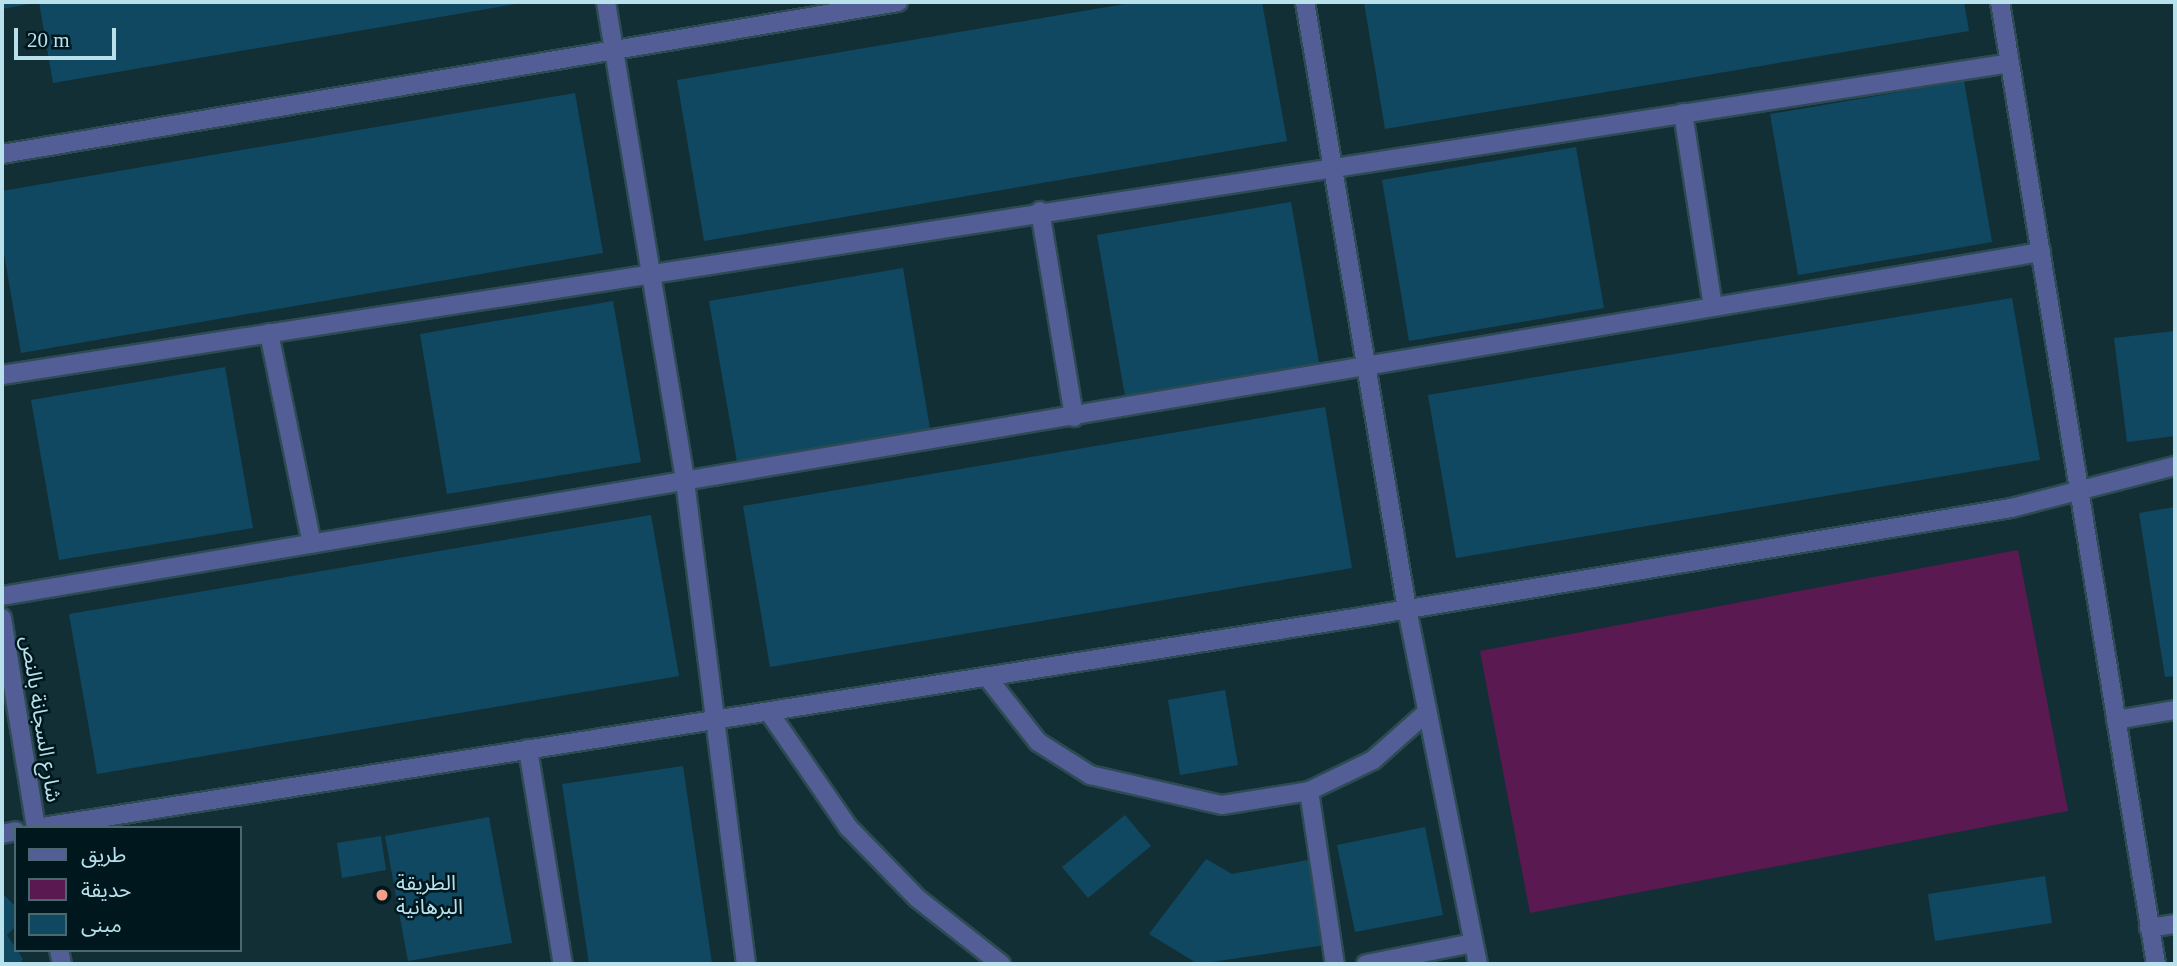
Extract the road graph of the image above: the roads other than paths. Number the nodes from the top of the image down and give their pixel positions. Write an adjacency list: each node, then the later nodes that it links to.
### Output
1 (606, 2): 5 (street)
2 (898, 2): 5 (street)
3 (1304, 2): 9 (street)
4 (2000, 2): 6 (street)
5 (614, 50): 8 (street); 12 (street)
6 (2010, 63): 7 (street); 11 (street)
7 (1684, 113): 9 (street); 13 (street)
8 (2, 154)
9 (1332, 167): 10 (street); 15 (street)
10 (1040, 211): 12 (street); 17 (street)
11 (2041, 252): 13 (street); 20 (street)
12 (649, 271): 14 (street); 19 (street)
13 (1713, 307): 15 (street)
14 (269, 333): 16 (street); 21 (street)
15 (1366, 368): 17 (street); 23 (street)
16 (2, 375)
17 (1074, 417): 19 (street)
18 (2175, 466): 20 (street)
19 (685, 481): 21 (street); 30 (street)
20 (2077, 494): 23 (street); 29 (street)
21 (312, 544): 22 (street)
22 (2, 596)
23 (1407, 609): 25 (street); 28 (street)
24 (2, 618): 33 (street, شارع السجانة بالنص)
25 (987, 677): 27 (street); 32 (street)
26 (2175, 709): 29 (street)
27 (769, 712): 30 (street); 40 (street)
28 (1427, 712): 32 (street); 37 (street)
29 (2116, 720): 36 (street)
30 (713, 722): 31 (street); 39 (street)
31 (528, 750): 34 (street); 38 (street)
32 (1308, 790): 41 (street)
33 (36, 826)
34 (49, 826)
35 (2175, 924): 36 (street)
36 (2150, 928): 44 (street)
37 (1473, 943): 42 (street); 43 (street)
38 (563, 964)
39 (746, 964)
40 (1001, 964)
41 (1335, 964)
42 (1366, 964)
43 (1478, 964)
44 (2156, 964)

